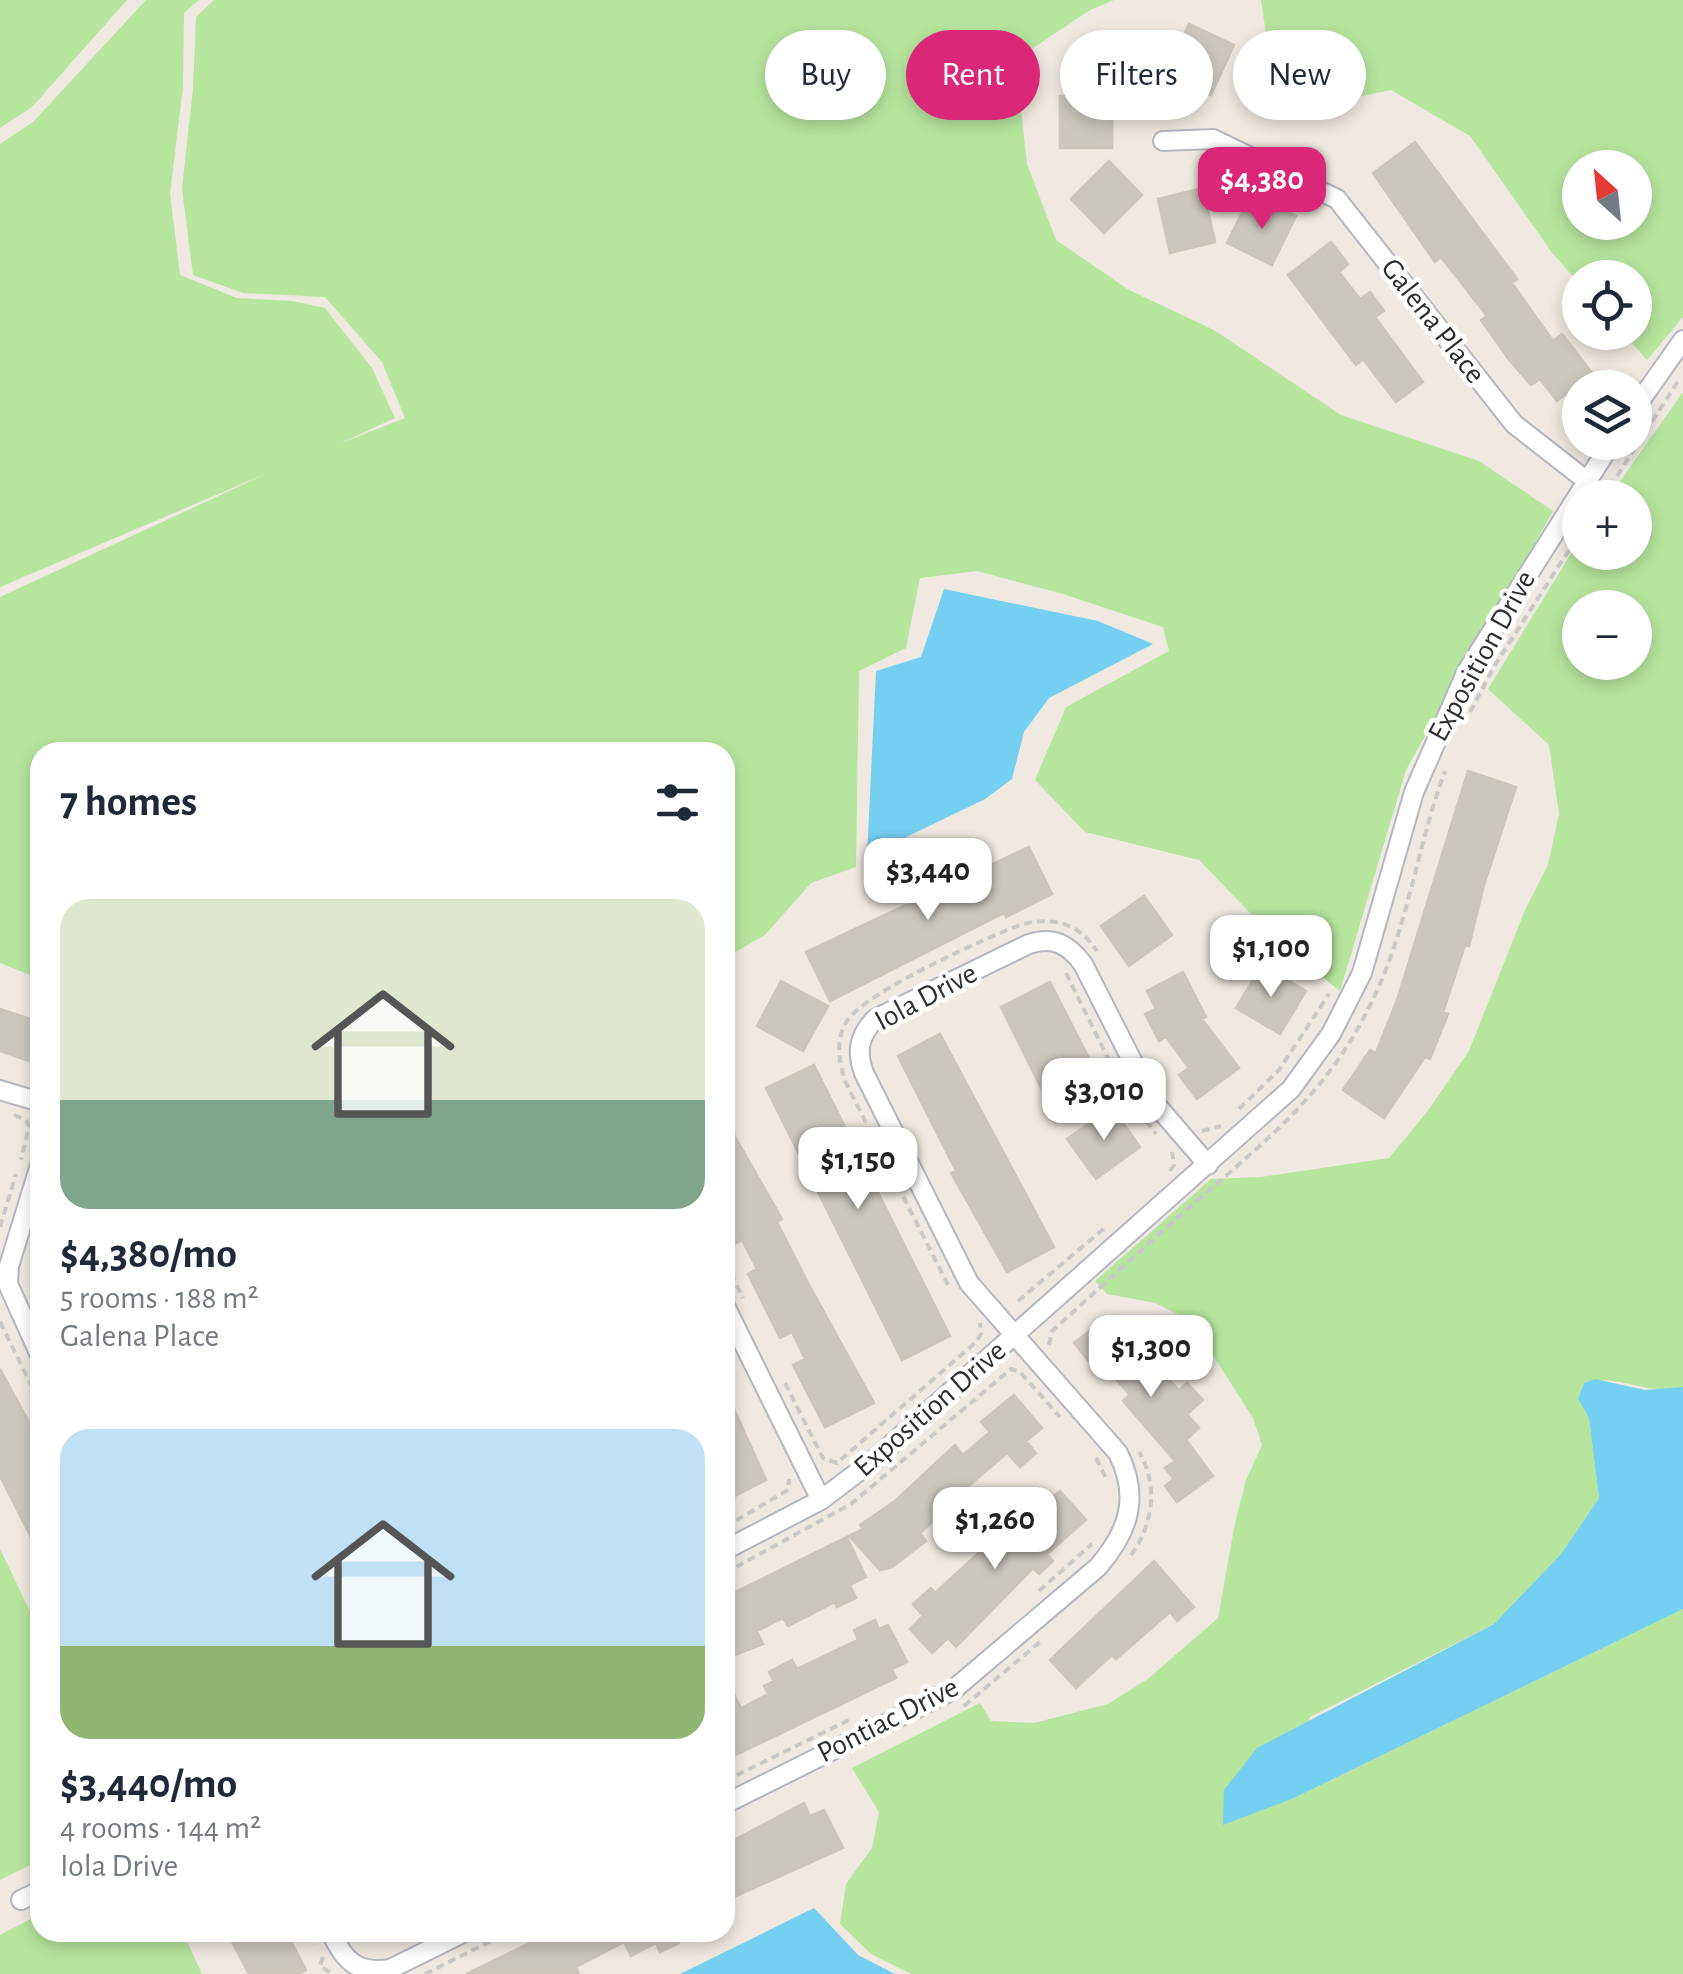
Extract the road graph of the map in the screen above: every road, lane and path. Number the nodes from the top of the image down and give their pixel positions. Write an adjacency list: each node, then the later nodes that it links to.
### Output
1 (1163, 141): 6 (street, Galena Place)
2 (1683, 340): 4 (street)
3 (1683, 374): 7 (path)
4 (1652, 384)
5 (1600, 460): 6 (street, Exposition Drive)
6 (1587, 480)
7 (1615, 480)
8 (1562, 519): 24 (street, Exposition Drive)
9 (1562, 561): 10 (path)
10 (1465, 723)
11 (1444, 772): 38 (path)
12 (1099, 953): 30 (path)
13 (1060, 964): 22 (path)
14 (1329, 994): 18 (path)
15 (0, 1090): 16 (street)
16 (30, 1099)
17 (12, 1114): 19 (path)
18 (1234, 1114)
19 (29, 1126): 28 (path)
20 (1221, 1126): 21 (path)
21 (1199, 1129)
22 (1163, 1141)
23 (1168, 1147): 25 (path)
24 (1208, 1165): 37 (street, Exposition Drive); 37 (street, Iola Drive)
25 (1164, 1176)
26 (30, 1198): 36 (street)
27 (1109, 1224): 31 (path)
28 (0, 1227)
29 (735, 1282): 32 (path)
30 (951, 1290)
31 (1010, 1301)
32 (747, 1307)
33 (974, 1314): 44 (path)
34 (0, 1322): 40 (path)
35 (735, 1326): 49 (street)
36 (30, 1333)
37 (1015, 1336): 49 (street, Exposition Drive); 59 (street, Pontiac Drive)
38 (1052, 1350)
39 (784, 1380): 44 (path)
40 (30, 1382)
41 (1067, 1424): 48 (path)
42 (1134, 1444): 53 (path)
43 (1088, 1449): 47 (path)
44 (833, 1464): 45 (path)
45 (822, 1470)
46 (789, 1478): 50 (path)
47 (1110, 1486)
48 (873, 1487)
49 (821, 1500): 52 (street, Exposition Drive)
50 (735, 1520)
51 (1093, 1543): 54 (path)
52 (735, 1545)
53 (1125, 1562)
54 (1037, 1593)
55 (1041, 1641): 56 (path)
56 (960, 1708)
57 (863, 1713): 58 (path)
58 (735, 1777)
59 (735, 1799)
60 (30, 1895): 61 (street)
61 (21, 1900)
62 (315, 1942): 66 (path)
63 (335, 1942): 64 (street)
64 (445, 1942)
65 (489, 1942): 67 (path)
66 (333, 1974)
67 (425, 1974)

